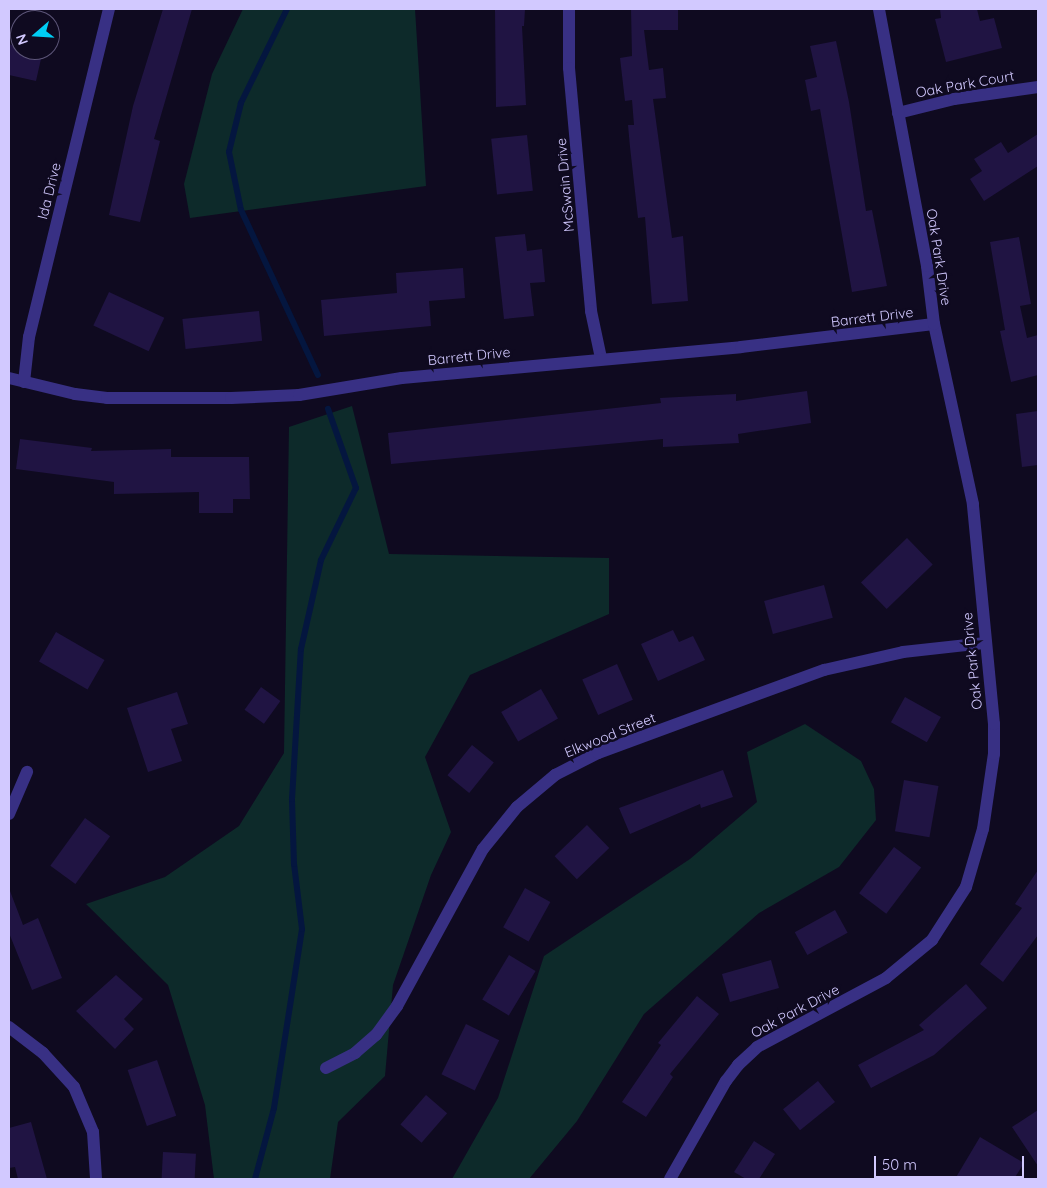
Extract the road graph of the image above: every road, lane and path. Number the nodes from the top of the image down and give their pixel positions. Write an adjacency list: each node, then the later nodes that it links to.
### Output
1 (109, 9): 9 (street, Ida Drive)
2 (569, 9): 7 (street, McSwain Drive)
3 (879, 9): 5 (street, Oak Park Drive)
4 (1038, 87): 5 (street, Oak Park Court)
5 (898, 112): 6 (street, Oak Park Drive)
6 (934, 324): 7 (street, Barrett Drive); 10 (street, Oak Park Drive)
7 (602, 358): 9 (street, Barrett Drive)
8 (9, 378): 9 (street, Barrett Drive)
9 (24, 382)
10 (984, 643): 14 (street, Elkwood Street); 16 (street, Oak Park Drive)
11 (27, 772): 12 (street)
12 (9, 814)
13 (9, 1027): 15 (street)
14 (326, 1068)
15 (96, 1179)
16 (670, 1179)

